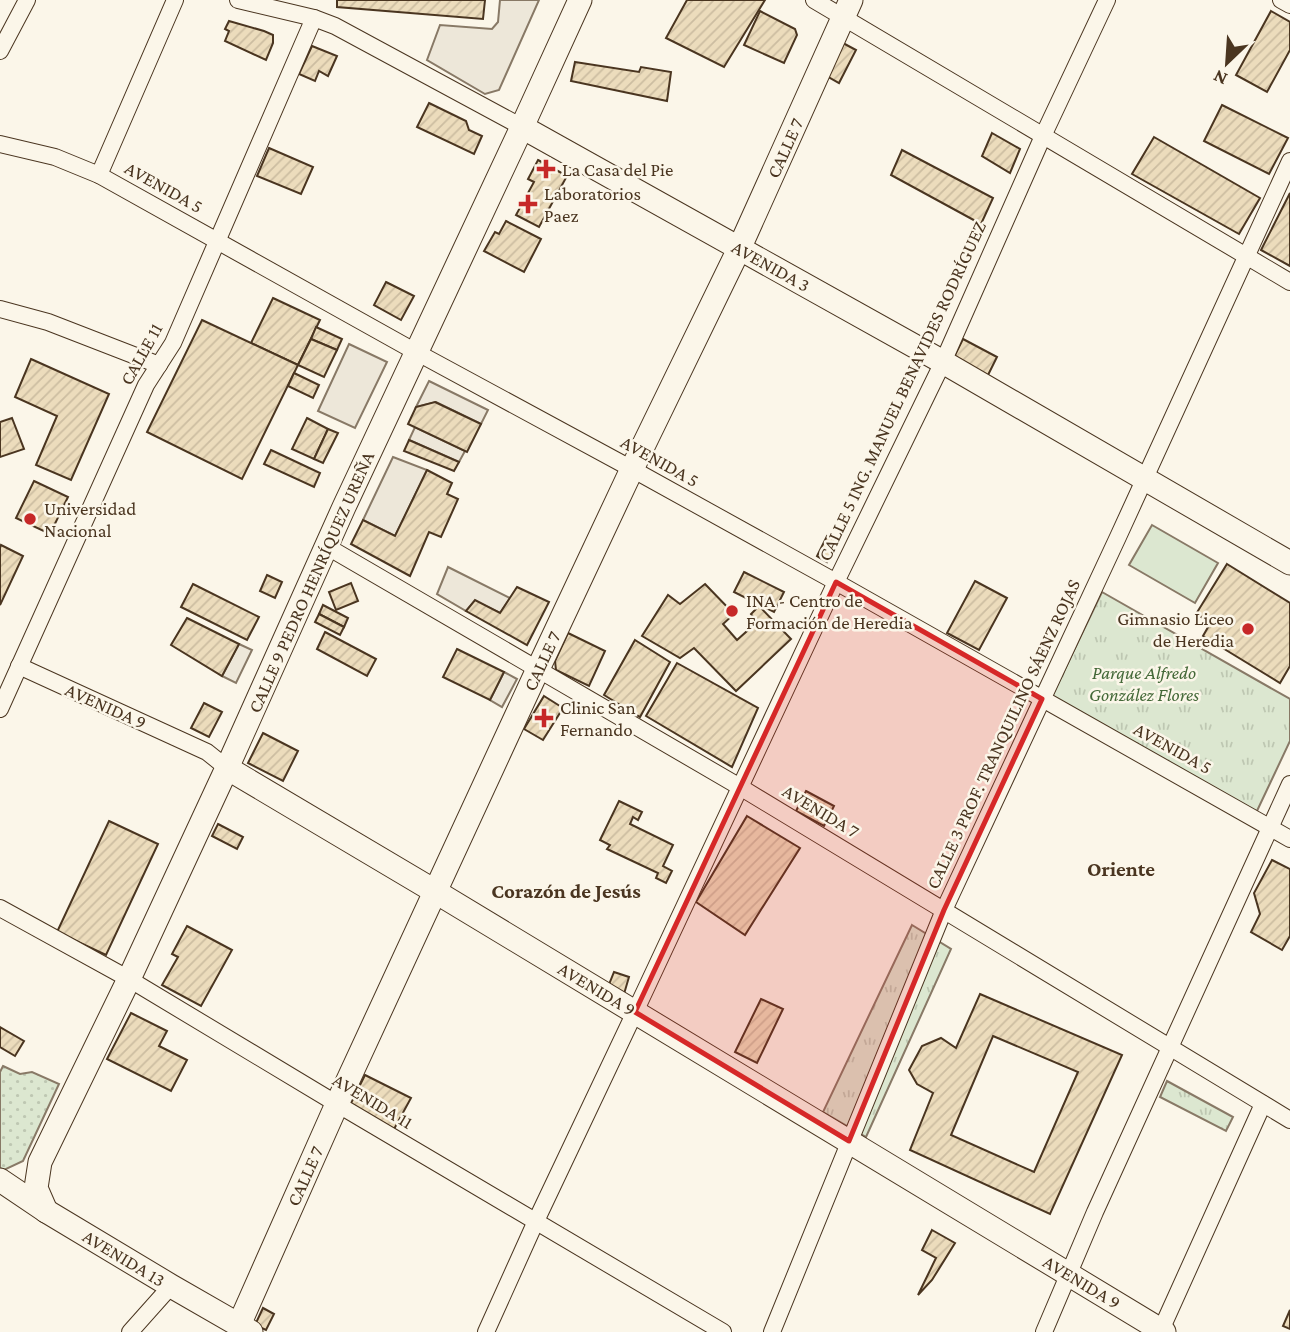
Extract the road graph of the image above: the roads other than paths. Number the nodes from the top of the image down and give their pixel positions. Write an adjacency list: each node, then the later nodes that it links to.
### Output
1 (27, 0): 11 (street)
2 (175, 0): 16 (street)
3 (238, 0): 10 (street, AVENIDA 3)
4 (580, 0): 12 (main road, CALLE 9 PEDRO HENRÍQUEZ UREÑA)
5 (814, 0): 9 (street)
6 (1107, 0): 13 (street, CALLE 5 ING. MANUEL BENAVIDES RODRÍGUEZ)
7 (1281, 0): 8 (street)
8 (1290, 5)
9 (847, 9): 13 (street); 18 (main road, CALLE 7)
10 (314, 18): 12 (street, AVENIDA 3); 17 (street, CALLE 11)
11 (0, 51)
12 (522, 127): 18 (main road, AVENIDA 3); 22 (main road, CALLE 9 PEDRO HENRÍQUEZ UREÑA)
13 (1043, 136): 19 (street); 23 (street, CALLE 5 ING. MANUEL BENAVIDES RODRÍGUEZ)
14 (0, 144): 16 (street, AVENIDA 5)
15 (1290, 161): 19 (street, CALLE 3 PROF. TRANQUILINO SÁENZ ROJAS)
16 (99, 175): 17 (street, AVENIDA 5)
17 (217, 241): 22 (street, AVENIDA 5); 24 (street, CALLE 11)
18 (739, 249): 23 (main road, AVENIDA 3); 25 (main road, CALLE 7)
19 (1245, 256): 20 (street); 26 (street, CALLE 3 PROF. TRANQUILINO SÁENZ ROJAS)
20 (1290, 282)
21 (0, 309): 24 (street)
22 (416, 352): 25 (street, AVENIDA 5); 27 (main road, CALLE 9 PEDRO HENRÍQUEZ UREÑA)
23 (943, 362): 26 (main road, AVENIDA 3); 29 (street, CALLE 5 ING. MANUEL BENAVIDES RODRÍGUEZ)
24 (159, 365): 30 (street, CALLE 11)
25 (632, 469): 29 (street, AVENIDA 5); 31 (main road, CALLE 7)
26 (1145, 480): 28 (main road, AVENIDA 3); 32 (street, CALLE 3 PROF. TRANQUILINO SÁENZ ROJAS)
27 (326, 546): 31 (street, AVENIDA 7); 34 (main road, CALLE 9 PEDRO HENRÍQUEZ UREÑA)
28 (1290, 563)
29 (836, 582): 32 (street, AVENIDA 5); 36 (street, CALLE 5 ING. MANUEL BENAVIDES RODRÍGUEZ)
30 (19, 666): 33 (street, CALLE 11); 34 (street, AVENIDA 9)
31 (538, 669): 36 (street, AVENIDA 7); 39 (main road, CALLE 7)
32 (1042, 699): 37 (street, AVENIDA 5); 41 (street, CALLE 3 PROF. TRANQUILINO SÁENZ ROJAS)
33 (0, 709)
34 (227, 768): 39 (main road, AVENIDA 9); 42 (main road, CALLE 9 PEDRO HENRÍQUEZ UREÑA)
35 (1290, 784): 37 (street)
36 (740, 787): 41 (street, AVENIDA 7); 43 (street, CALLE 5 ING. MANUEL BENAVIDES RODRÍGUEZ)
37 (1270, 827): 38 (street, AVENIDA 5); 44 (street)
38 (1290, 839)
39 (436, 892): 43 (main road, AVENIDA 9); 45 (main road, CALLE 7)
40 (0, 908): 42 (street, AVENIDA 11)
41 (944, 910): 44 (street, AVENIDA 7); 48 (street, CALLE 3 PROF. TRANQUILINO SÁENZ ROJAS)
42 (129, 979): 45 (street, AVENIDA 11); 49 (main road, CALLE 9 PEDRO HENRÍQUEZ UREÑA)
43 (635, 1012): 48 (main road, AVENIDA 9); 52 (street, CALLE 5 ING. MANUEL BENAVIDES RODRÍGUEZ)
44 (1170, 1047): 46 (street, AVENIDA 7); 53 (street)
45 (337, 1104): 52 (street, AVENIDA 11); 55 (main road, CALLE 7)
46 (1264, 1104): 47 (street, AVENIDA 7); 56 (street)
47 (1290, 1120)
48 (849, 1141): 53 (main road, AVENIDA 9); 60 (street, CALLE 3 PROF. TRANQUILINO SÁENZ ROJAS)
49 (40, 1162): 50 (main road); 51 (main road, CALLE 9 PEDRO HENRÍQUEZ UREÑA)
50 (0, 1178): 51 (main road, AVENIDA 13)
51 (46, 1211): 54 (main road, AVENIDA 13)
52 (536, 1221): 58 (street, CALLE 5 ING. MANUEL BENAVIDES RODRÍGUEZ); 59 (street, AVENIDA 11)
53 (1069, 1275): 56 (main road, AVENIDA 9); 61 (street)
54 (171, 1286): 55 (main road, AVENIDA 13); 57 (street)
55 (245, 1328)
56 (1163, 1331)
57 (130, 1332)
58 (486, 1332)
59 (723, 1332)
60 (772, 1332)
61 (1044, 1332)

